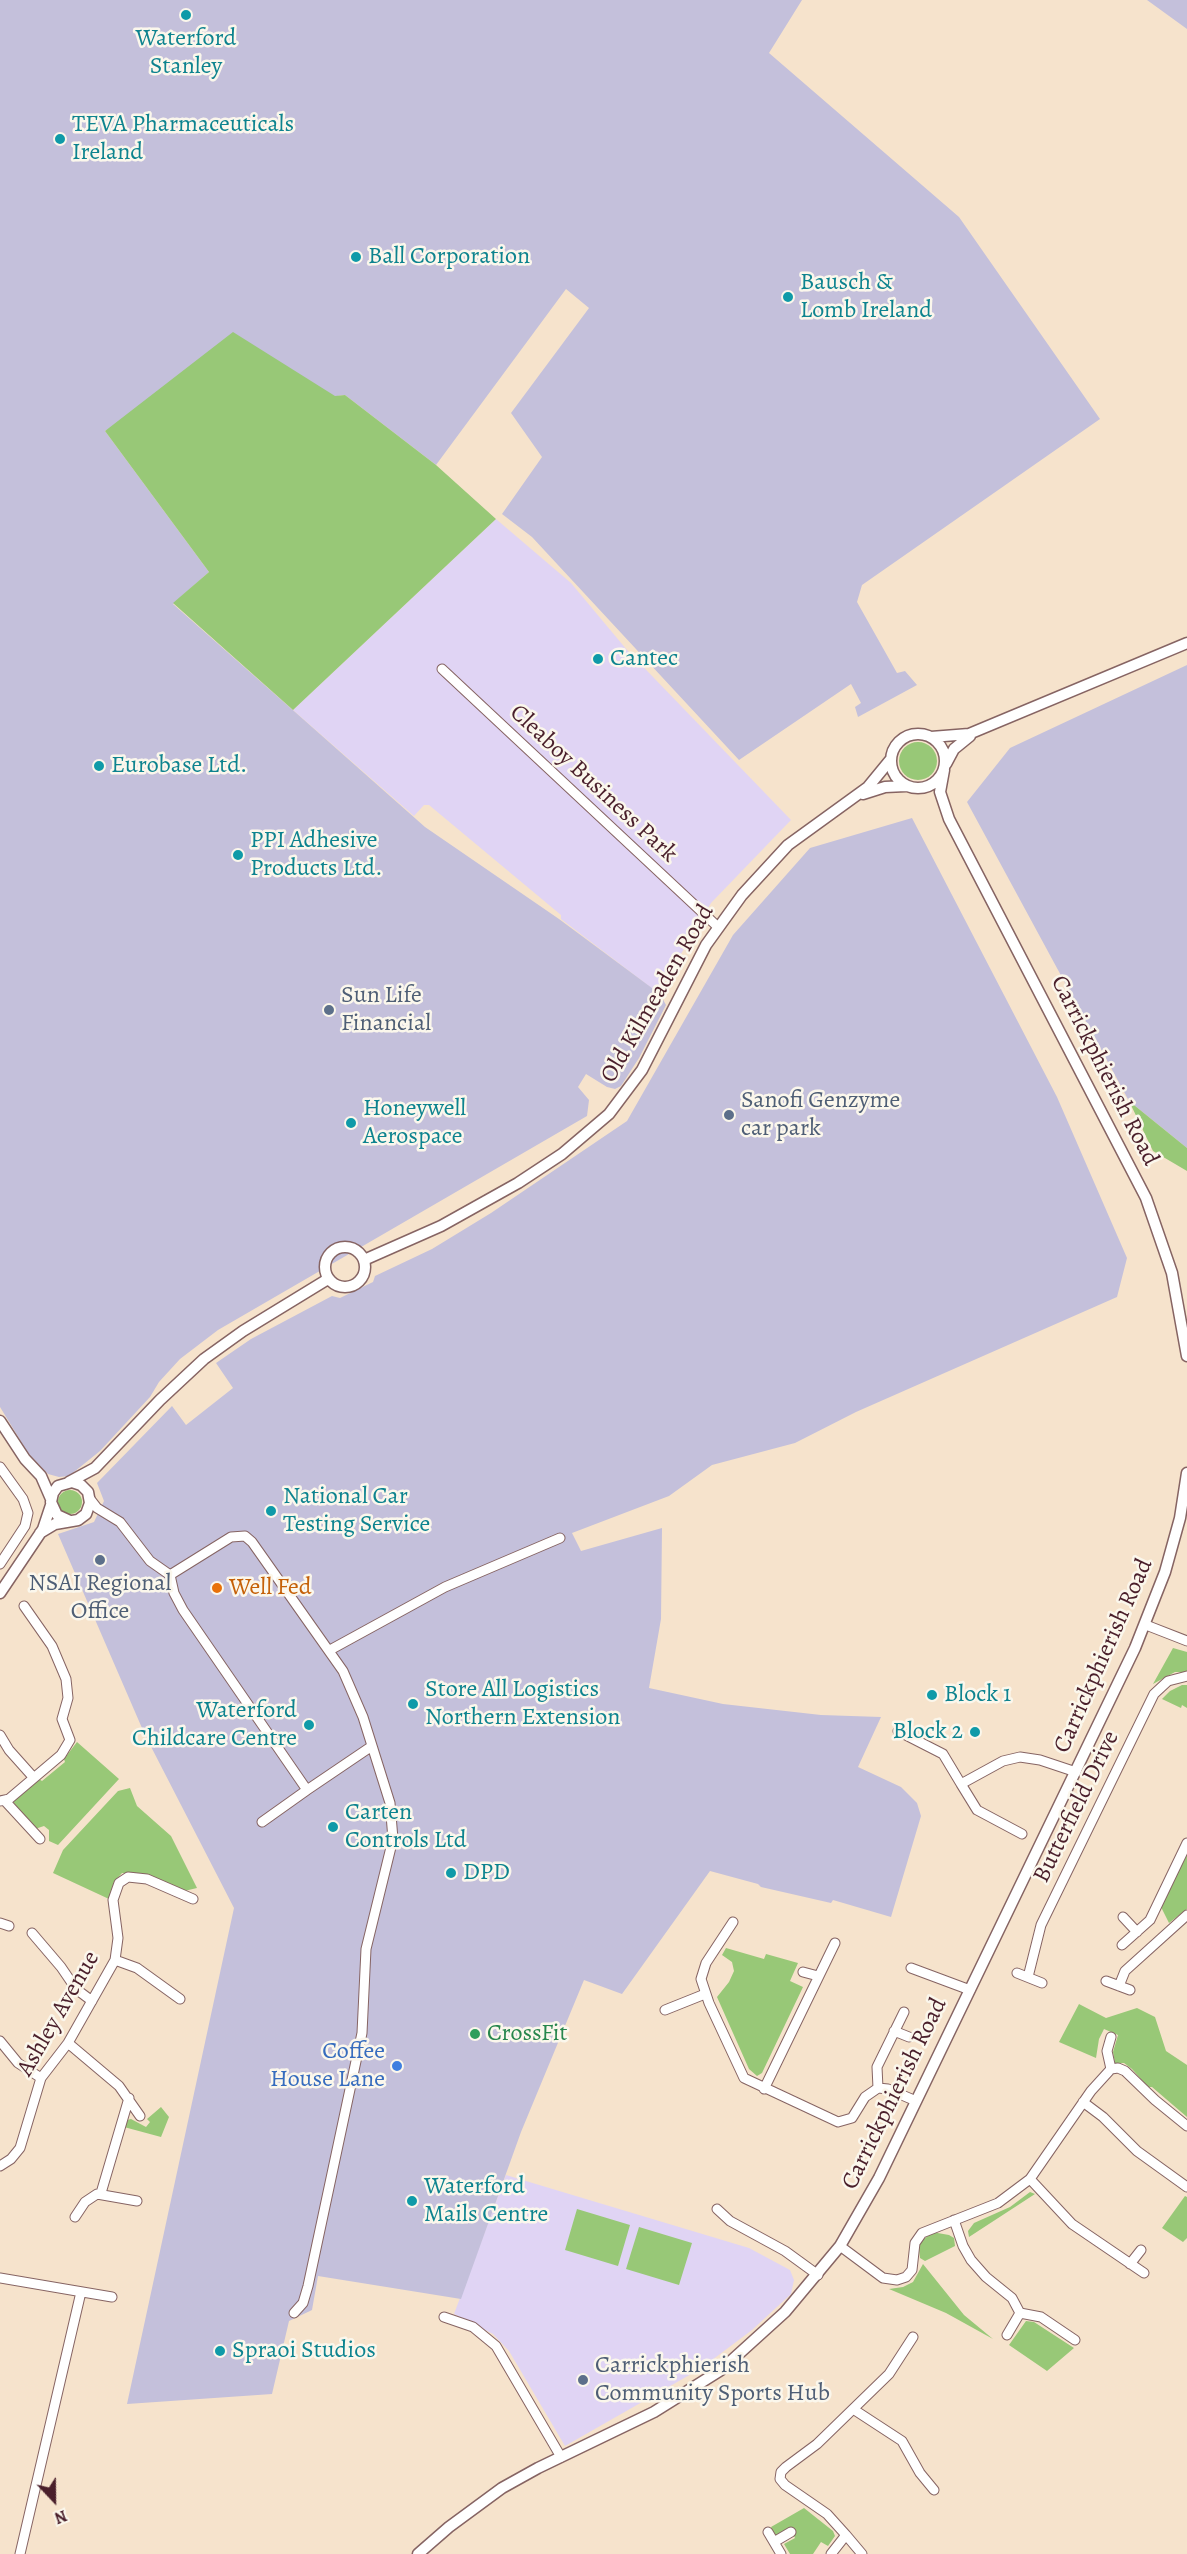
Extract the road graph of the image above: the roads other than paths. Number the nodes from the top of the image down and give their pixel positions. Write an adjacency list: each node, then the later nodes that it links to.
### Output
1 (1187, 643): 3 (street)
2 (442, 669): 10 (street, Cleaboy Business Park)
3 (980, 730): 4 (street); 6 (street)
4 (931, 737): 5 (street); 6 (street)
5 (891, 759): 7 (street); 8 (street, Old Kilmeaden Road)
6 (945, 768): 7 (street); 9 (street, Carrickphierish Road)
7 (911, 787): 8 (street, Old Kilmeaden Road); 9 (street, Carrickphierish Road)
8 (850, 801): 10 (street, Old Kilmeaden Road)
9 (949, 819): 13 (street, Carrickphierish Road)
10 (718, 927): 11 (street, Old Kilmeaden Road)
11 (364, 1260): 12 (street); 12 (street)
12 (328, 1279): 16 (street)
13 (1187, 1356)
14 (0, 1421): 18 (street)
15 (0, 1467): 26 (street)
16 (95, 1468): 19 (street); 20 (street)
17 (1187, 1473): 30 (street, Carrickphierish Road)
18 (41, 1476): 19 (street); 21 (street)
19 (67, 1482): 20 (street); 21 (street)
20 (89, 1496): 22 (street); 23 (street)
21 (51, 1502): 23 (street); 24 (street)
22 (111, 1516): 23 (street); 27 (street)
23 (76, 1519): 24 (street)
24 (40, 1533): 28 (street)
25 (560, 1538): 32 (street)
26 (0, 1564)
27 (170, 1575): 32 (street); 40 (street)
28 (0, 1593)
29 (24, 1606): 38 (street)
30 (1146, 1625): 31 (street); 37 (street, Carrickphierish Road)
31 (1187, 1641)
32 (330, 1650): 36 (street)
33 (1187, 1676): 59 (street, Butterfield Drive)
34 (898, 1731): 39 (street)
35 (0, 1735): 38 (street)
36 (372, 1746): 40 (street); 100 (street)
37 (1076, 1772): 39 (street); 63 (street, Carrickphierish Road)
38 (34, 1778): 41 (street)
39 (961, 1784): 43 (street)
40 (307, 1790): 42 (street)
41 (3, 1801): 44 (street)
42 (262, 1822)
43 (1022, 1834)
44 (40, 1839)
45 (1187, 1843): 50 (street)
46 (193, 1899): 54 (street, Ashley Avenue)
47 (1187, 1915): 62 (street)
48 (1123, 1917): 50 (street)
49 (733, 1922): 65 (street)
50 (1137, 1932): 53 (street)
51 (32, 1933): 67 (street)
52 (835, 1943): 58 (street)
53 (1122, 1945)
54 (115, 1960): 66 (street); 67 (street, Ashley Avenue)
55 (911, 1968): 63 (street)
56 (803, 1972): 58 (street)
57 (1017, 1973): 59 (street)
58 (818, 1977): 78 (street)
59 (1028, 1977): 61 (street)
60 (1106, 1981): 62 (street)
61 (1042, 1983)
62 (1119, 1986): 64 (street)
63 (970, 1990): 80 (street, Carrickphierish Road)
64 (1130, 1990)
65 (705, 1994): 68 (street); 78 (street)
66 (180, 1999)
67 (92, 2001): 74 (street, Ashley Avenue)
68 (664, 2012)
69 (904, 2012): 70 (street)
70 (894, 2031): 71 (street); 77 (street)
71 (909, 2037)
72 (1111, 2037): 75 (street)
73 (0, 2041): 76 (street)
74 (68, 2043): 76 (street, Ashley Avenue); 79 (street)
75 (1111, 2069): 81 (street); 83 (street)
76 (41, 2078): 84 (street, Ashley Avenue)
77 (878, 2088): 78 (street); 80 (street)
78 (764, 2089)
79 (129, 2098): 82 (street); 87 (street)
80 (916, 2101): 92 (street, Carrickphierish Road)
81 (1083, 2102): 85 (street); 86 (street)
82 (140, 2116)
83 (1187, 2126)
84 (0, 2166)
85 (1030, 2179): 91 (street); 94 (street)
86 (1187, 2187)
87 (101, 2193): 88 (street); 90 (street)
88 (137, 2201)
89 (717, 2209): 96 (street)
90 (75, 2217)
91 (954, 2220): 92 (street); 101 (street)
92 (840, 2246): 96 (street, Carrickphierish Road)
93 (1141, 2250): 94 (street)
94 (1130, 2264): 95 (street)
95 (1144, 2273)
96 (818, 2276): 107 (street, Carrickphierish Road)
97 (0, 2278): 98 (street)
98 (81, 2292): 99 (street); 113 (street)
99 (112, 2297)
100 (294, 2313)
101 (1020, 2313): 103 (street); 105 (street)
102 (444, 2317): 107 (street)
103 (1007, 2335)
104 (913, 2337): 106 (street)
105 (1075, 2340)
106 (853, 2409): 108 (street); 111 (street)
107 (561, 2457): 114 (street, Carrickphierish Road)
108 (934, 2490)
109 (768, 2532): 112 (street)
110 (791, 2532): 112 (street)
111 (846, 2535): 116 (street); 117 (street)
112 (774, 2542): 115 (street)
113 (20, 2554)
114 (418, 2554)
115 (781, 2554)
116 (831, 2554)
117 (861, 2554)

